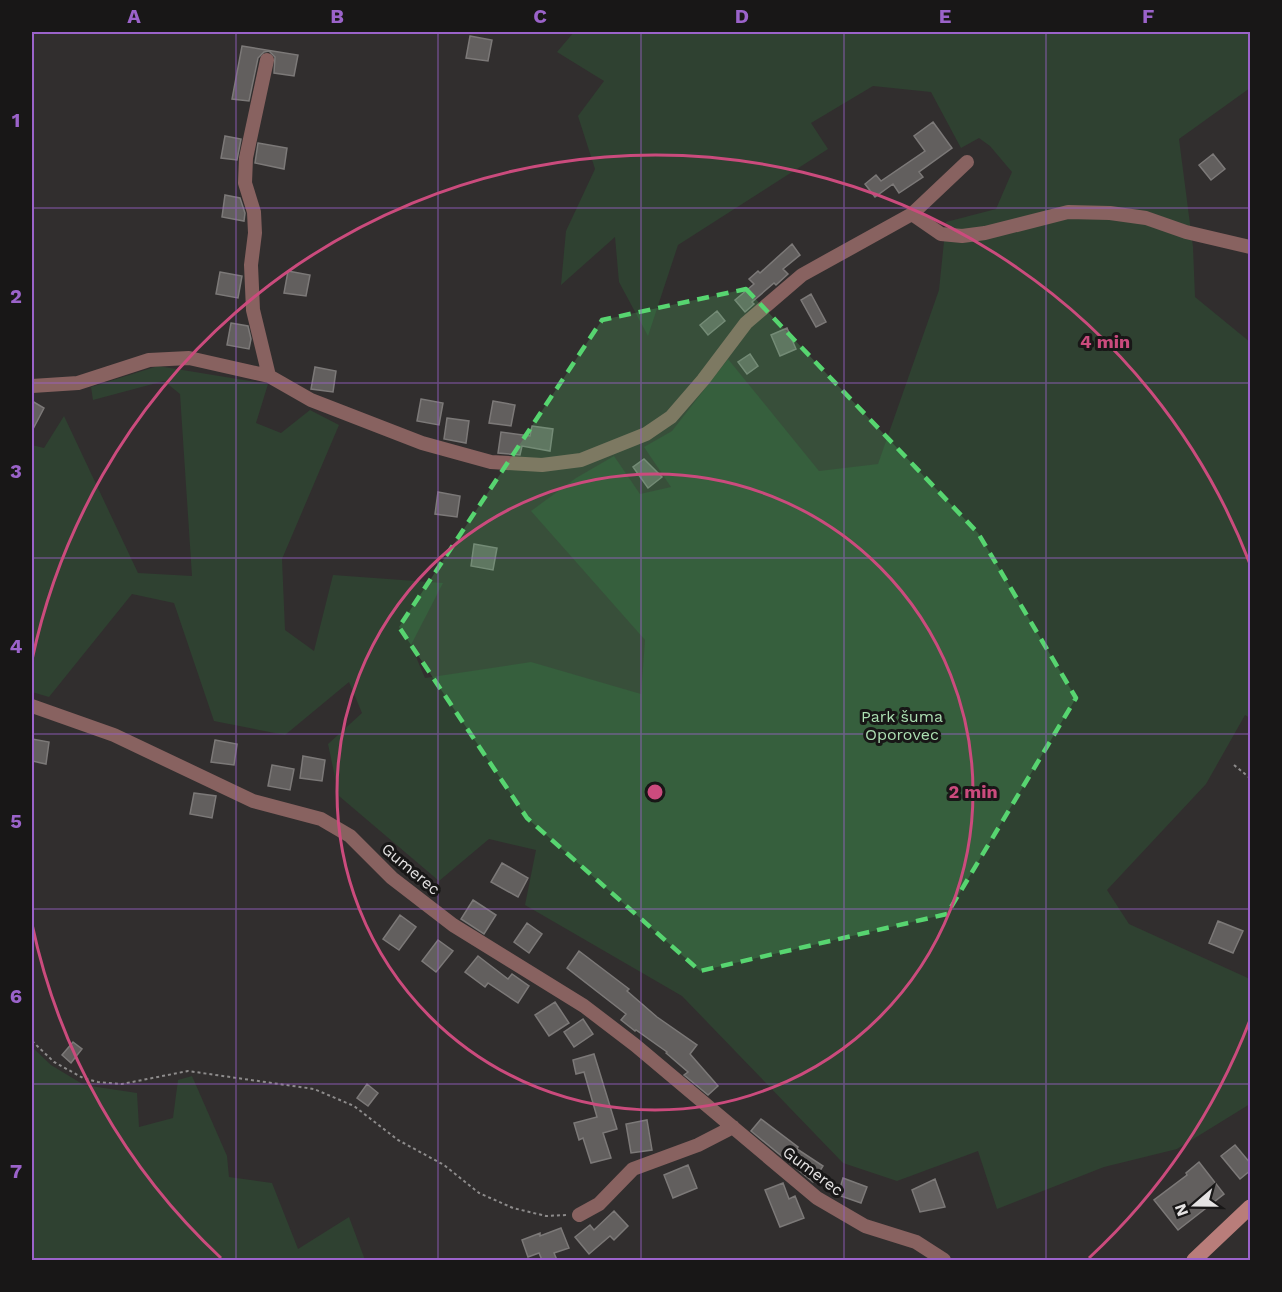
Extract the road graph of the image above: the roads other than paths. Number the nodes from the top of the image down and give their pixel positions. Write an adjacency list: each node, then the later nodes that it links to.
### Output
1 (267, 60): 5 (street)
2 (967, 162): 3 (street)
3 (912, 214): 4 (street); 5 (street)
4 (1251, 247)
5 (269, 376): 6 (street)
6 (32, 386)
7 (32, 706): 8 (street, Gumerec)
8 (733, 1127): 10 (street); 11 (street, Gumerec)
9 (1251, 1207): 12 (street)
10 (579, 1215)
11 (944, 1260)
12 (1194, 1260)

